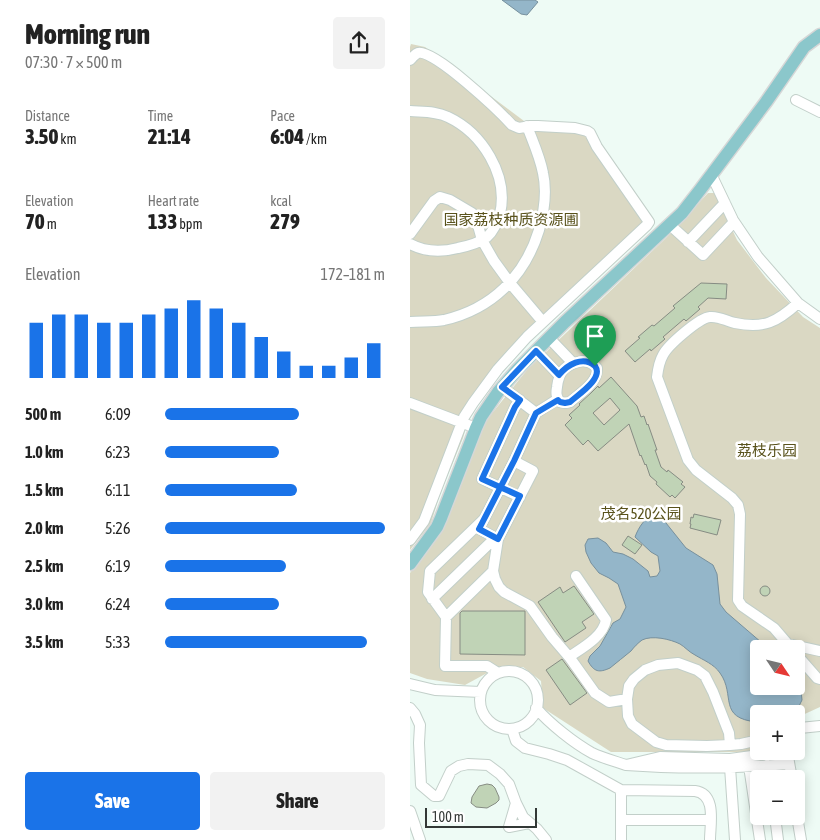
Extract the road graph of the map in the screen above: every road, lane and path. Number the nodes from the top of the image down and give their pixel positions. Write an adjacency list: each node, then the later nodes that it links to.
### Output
1 (820, 35): 7 (main road)
2 (410, 60): 6 (street)
3 (796, 100): 5 (street)
4 (410, 111): 12 (street)
5 (820, 112)
6 (528, 126): 15 (street); 19 (street)
7 (711, 174): 8 (street); 10 (main road)
8 (725, 203): 9 (street); 13 (street)
9 (734, 222): 13 (street); 16 (street)
10 (670, 225): 13 (street); 20 (main road)
11 (410, 234): 12 (street)
12 (482, 240): 14 (street); 15 (street)
13 (688, 242)
14 (410, 244)
15 (510, 283): 18 (street); 19 (street)
16 (798, 303): 17 (street); 42 (street)
17 (820, 319)
18 (410, 322)
19 (544, 322): 29 (street)
20 (549, 338): 21 (main road); 22 (street)
21 (536, 351): 23 (street); 24 (main road)
22 (572, 362)
23 (559, 375): 26 (street); 26 (street)
24 (502, 387): 25 (street); 30 (main road)
25 (520, 400): 28 (street); 32 (street)
26 (558, 400): 28 (street)
27 (410, 403): 29 (street)
28 (536, 413): 31 (street)
29 (461, 423): 30 (street); 36 (street)
30 (476, 428): 37 (main road)
31 (514, 461): 32 (street); 33 (street)
32 (500, 488): 33 (street); 34 (street)
33 (520, 496): 35 (street)
34 (485, 518): 35 (street); 40 (street)
35 (496, 538): 38 (street); 40 (street)
36 (410, 540)
37 (410, 564)
38 (493, 571): 41 (street); 45 (street)
39 (576, 576): 45 (street)
40 (432, 598): 41 (street)
41 (446, 617): 47 (street)
42 (785, 640)
43 (805, 648): 44 (street)
44 (820, 651)
45 (569, 657): 51 (street)
46 (805, 664): 48 (street)
47 (498, 673): 50 (street); 53 (street)
48 (820, 679)
49 (410, 684): 50 (street)
50 (481, 692): 55 (street)
51 (626, 700): 58 (street); 58 (street)
52 (410, 708): 69 (street)
53 (536, 708): 55 (street); 62 (street)
54 (820, 726): 56 (street)
55 (512, 728): 68 (street)
56 (805, 728)
57 (750, 742): 58 (street)
58 (730, 744)
59 (750, 756): 62 (street)
60 (789, 760): 61 (street)
61 (790, 764): 63 (street); 67 (street)
62 (626, 765): 65 (street)
63 (767, 765): 64 (street); 66 (street)
64 (749, 766): 65 (street); 81 (street)
65 (730, 767): 80 (street)
66 (768, 770)
67 (791, 770)
68 (621, 790): 71 (street); 72 (street)
69 (516, 803): 73 (street); 73 (street)
70 (410, 811): 76 (street)
71 (621, 820): 72 (street); 78 (street)
72 (710, 820): 79 (street)
73 (529, 823): 77 (street)
74 (776, 825): 82 (street)
75 (798, 825): 83 (street)
76 (420, 840)
77 (546, 840)
78 (620, 840)
79 (710, 840)
80 (735, 840)
81 (760, 840)
82 (778, 840)
83 (801, 840)

